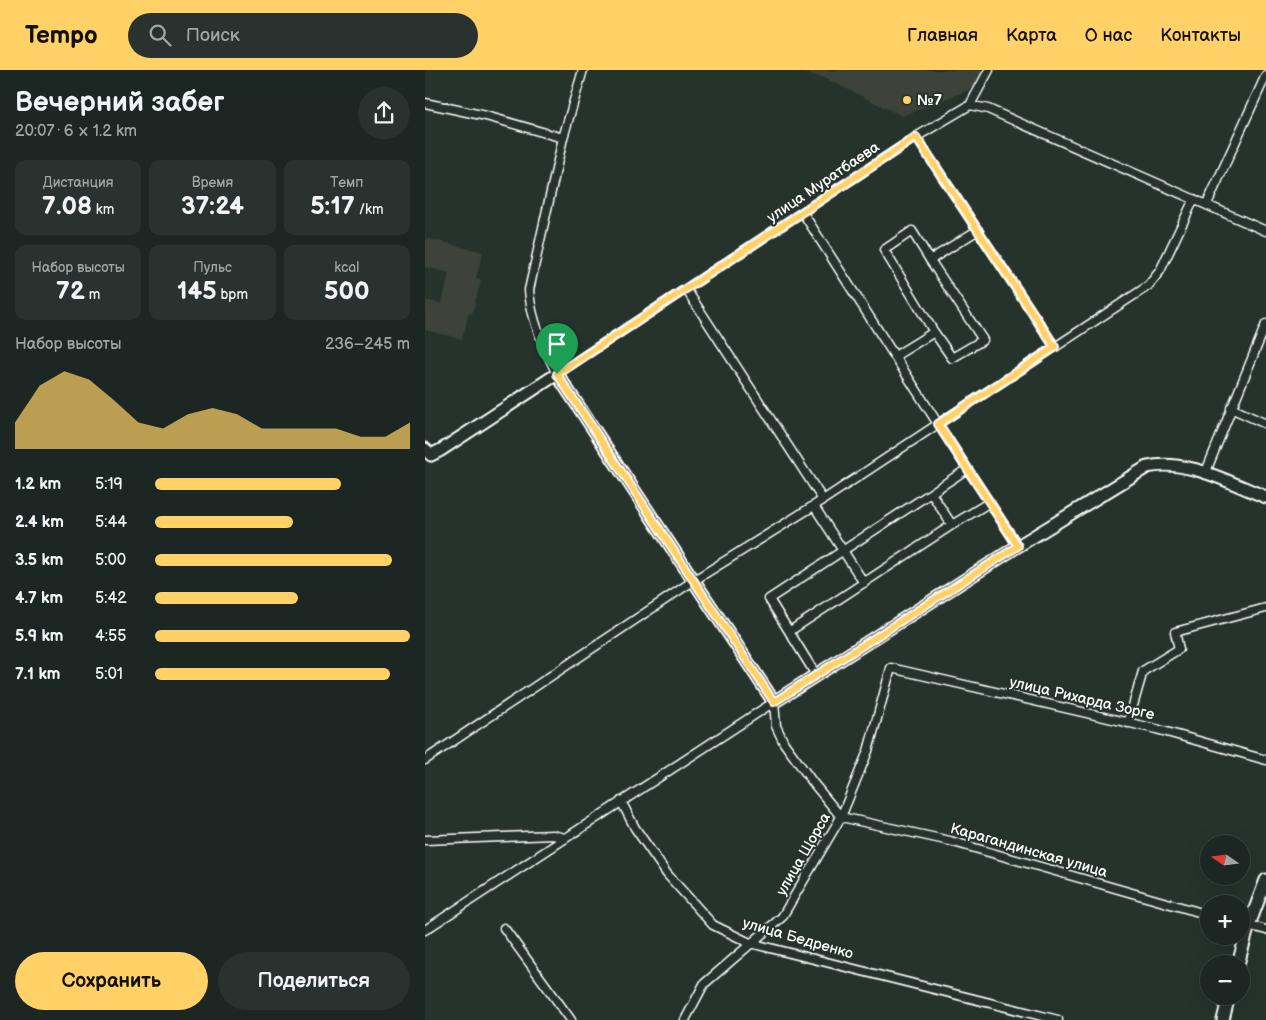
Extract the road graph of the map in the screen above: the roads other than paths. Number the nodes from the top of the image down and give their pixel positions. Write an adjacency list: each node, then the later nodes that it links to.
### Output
1 (583, 70): 7 (street)
2 (989, 70): 5 (street)
3 (1266, 75): 9 (street)
4 (425, 104): 7 (street)
5 (970, 105): 6 (street, улица Муратбаева); 8 (street)
6 (916, 137): 10 (street, улица Муратбаева); 11 (street)
7 (563, 138): 19 (street)
8 (1194, 199): 9 (street); 17 (street)
9 (1207, 204): 12 (street)
10 (803, 213): 14 (street, улица Муратбаева); 18 (street)
11 (978, 230): 13 (street); 17 (street)
12 (1266, 230)
13 (930, 260): 16 (street); 16 (street)
14 (686, 289): 19 (street, улица Муратбаева); 28 (street)
15 (1266, 324): 20 (street)
16 (934, 332): 18 (street)
17 (1055, 347): 21 (street)
18 (895, 356): 21 (street)
19 (557, 374): 23 (street, улица Муратбаева); 34 (street)
20 (1231, 408): 22 (street); 25 (street)
21 (938, 424): 24 (street); 28 (street)
22 (1266, 424)
23 (427, 455)
24 (967, 469): 26 (street); 29 (street)
25 (1205, 474): 27 (street); 32 (street)
26 (931, 493): 31 (street); 33 (street)
27 (1266, 497)
28 (823, 500): 30 (street)
29 (990, 502): 31 (street); 32 (street)
30 (814, 506): 33 (street); 34 (street)
31 (952, 525): 35 (street)
32 (1018, 546): 39 (street)
33 (843, 550): 35 (street); 37 (street)
34 (693, 581): 40 (street); 42 (street)
35 (864, 583): 37 (street)
36 (1266, 608): 41 (street)
37 (790, 631): 39 (street)
38 (891, 668): 41 (street, улица Рихарда Зорге); 45 (street, улица Щорса)
39 (816, 675): 40 (street)
40 (774, 702): 44 (street); 45 (street)
41 (1129, 723): 43 (street, улица Рихарда Зорге)
42 (425, 760)
43 (1266, 760)
44 (621, 801): 46 (street); 55 (street, улица Бедренко)
45 (841, 817): 49 (street, Карагандинская улица); 55 (street, улица Щорса)
46 (565, 838): 47 (street); 53 (street)
47 (425, 840)
48 (1266, 880): 50 (street)
49 (1200, 912)
50 (1250, 914)
51 (1250, 925): 54 (street)
52 (504, 928): 57 (street)
53 (425, 930)
54 (1266, 930)
55 (750, 942): 58 (street, улица Щорса); 59 (street, улица Бедренко)
56 (1227, 1005): 60 (street)
57 (571, 1020)
58 (685, 1020)
59 (1058, 1020)
60 (1223, 1020)

